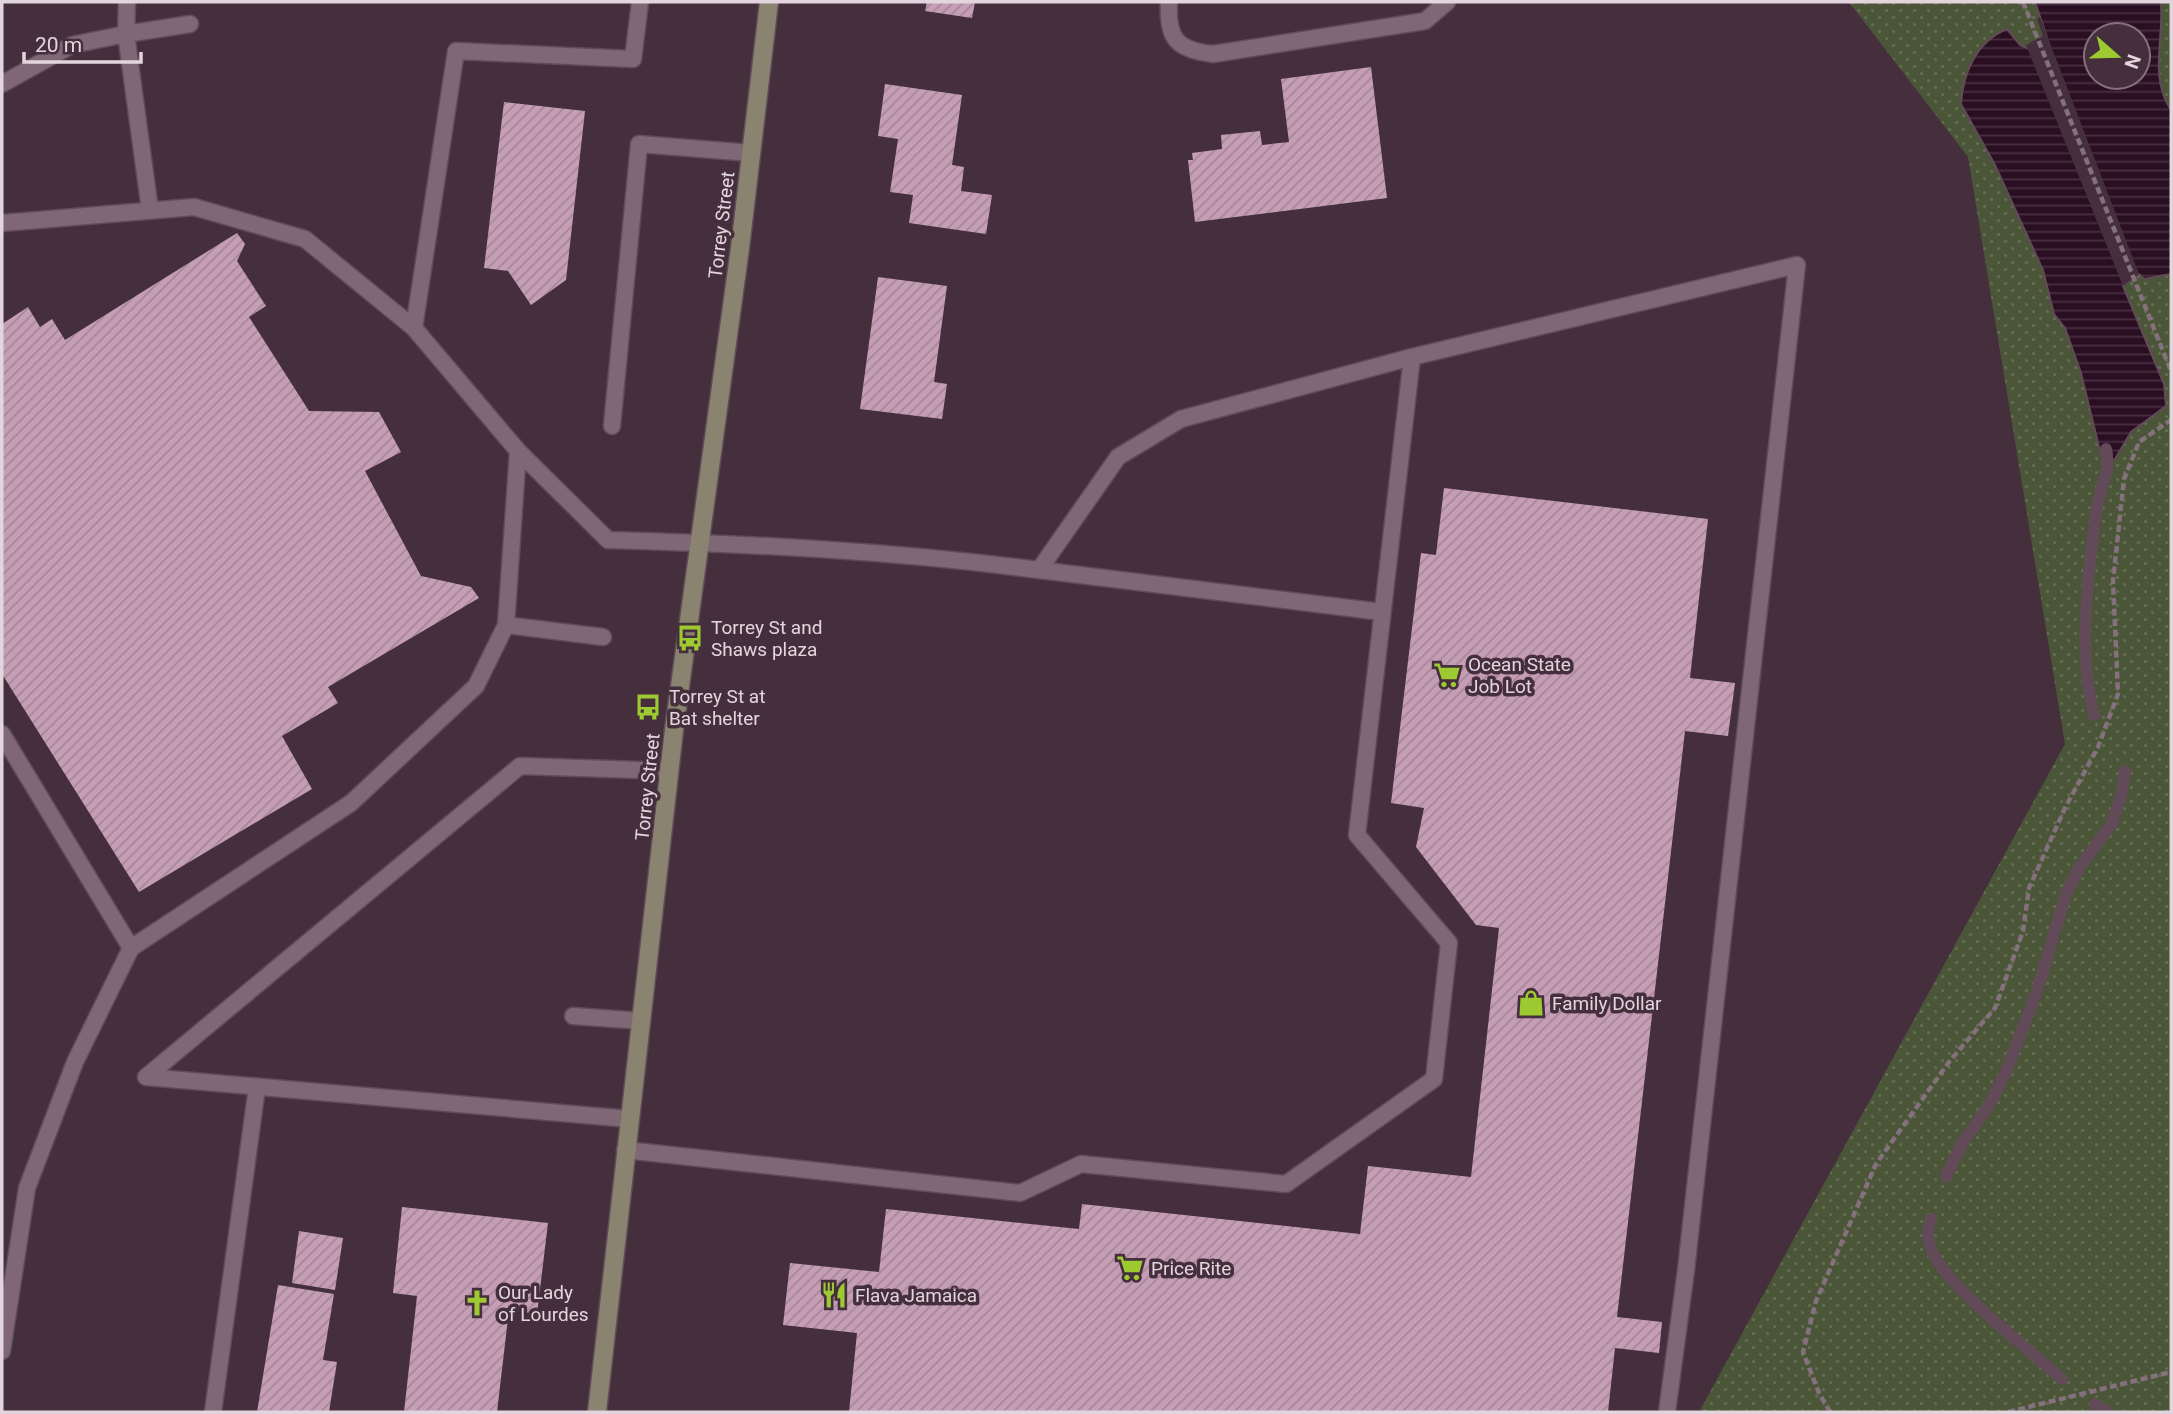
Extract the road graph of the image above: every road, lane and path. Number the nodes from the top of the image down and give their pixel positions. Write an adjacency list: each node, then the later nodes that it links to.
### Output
1 (127, 2): 8 (lane)
2 (640, 2): 13 (lane)
3 (769, 2): 10 (main road, Torrey Street)
4 (1169, 2): 5 (lane)
5 (1447, 2)
6 (2023, 2): 15 (path)
7 (190, 24): 8 (lane)
8 (126, 34): 9 (lane); 11 (lane)
9 (2, 84)
10 (751, 153): 17 (lane); 19 (main road, Torrey Street)
11 (150, 211): 12 (lane); 13 (lane)
12 (2, 223)
13 (414, 328): 18 (lane)
14 (1412, 357): 20 (lane); 21 (lane); 36 (lane)
15 (2171, 371)
16 (2171, 420): 37 (path)
17 (612, 426)
18 (519, 451): 19 (lane); 22 (lane)
19 (701, 543): 20 (lane); 25 (main road, Torrey Street)
20 (1039, 570): 21 (lane)
21 (1382, 612): 31 (lane)
22 (506, 625): 23 (lane); 26 (lane)
23 (603, 637)
24 (2, 734): 26 (lane)
25 (670, 771): 28 (main road, Torrey Street); 29 (lane)
26 (131, 948): 32 (lane)
27 (573, 1016): 28 (lane)
28 (642, 1021): 30 (main road, Torrey Street)
29 (257, 1087): 30 (lane); 34 (lane)
30 (629, 1119): 31 (main road, Torrey Street)
31 (625, 1150): 35 (main road, Torrey Street)
32 (2, 1352)
33 (2171, 1372): 38 (path)
34 (213, 1412)
35 (597, 1412)
36 (1667, 1412)
37 (1830, 1412)
38 (2008, 1412)

